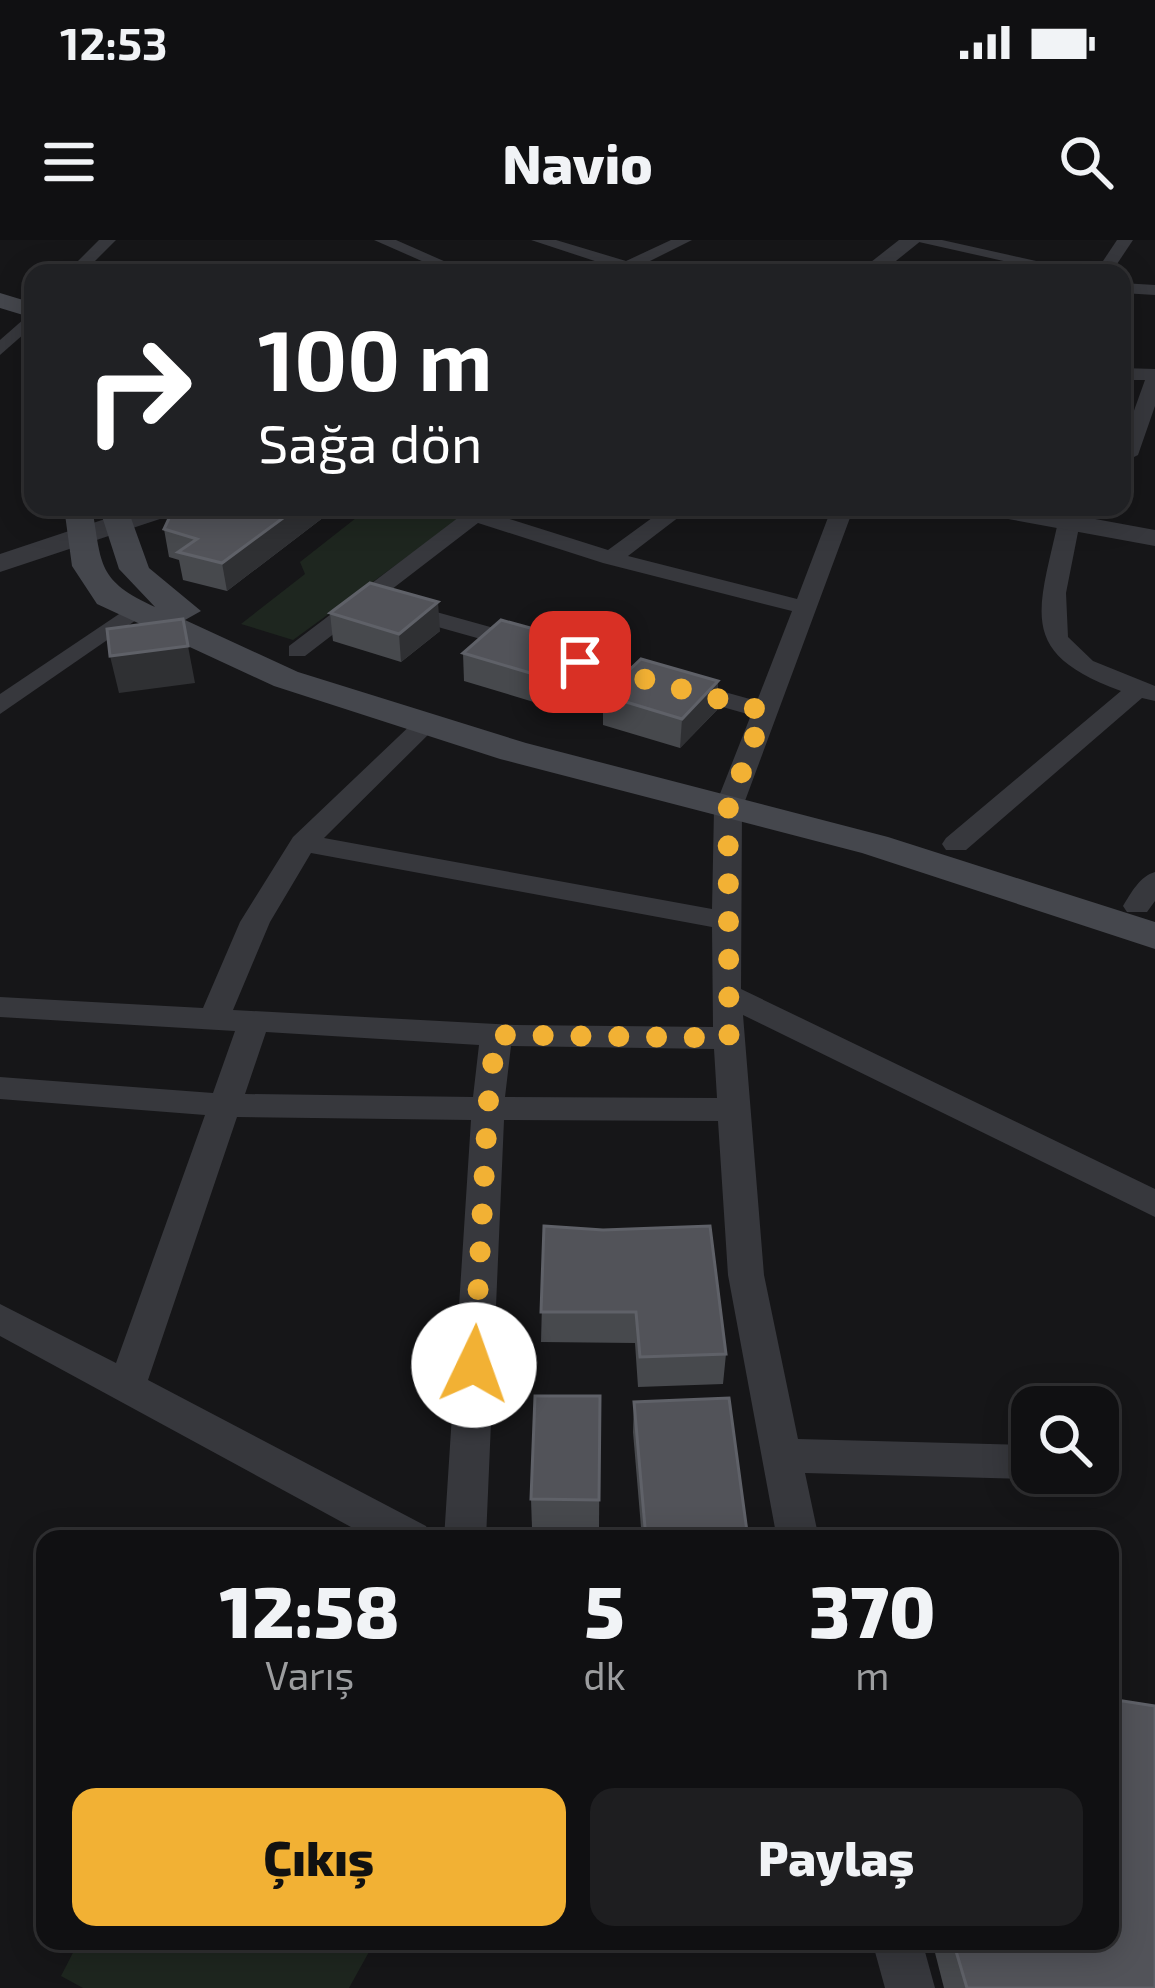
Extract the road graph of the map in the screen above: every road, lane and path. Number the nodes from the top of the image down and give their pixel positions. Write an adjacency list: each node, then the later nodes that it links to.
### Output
1 (108, 240): 6 (street)
2 (382, 240): 7 (street)
3 (539, 240): 8 (street)
4 (684, 240): 9 (street)
5 (910, 241): 10 (street); 11 (street)
6 (83, 264)
7 (441, 264)
8 (604, 264)
9 (633, 264)
10 (880, 264)
11 (1034, 264)
12 (24, 324): 13 (street)
13 (0, 350)
14 (1155, 377): 15 (street)
15 (1131, 439)
16 (474, 516): 26 (street)
17 (478, 516): 24 (street)
18 (669, 516): 24 (street)
19 (839, 516): 27 (street)
20 (1037, 516): 22 (street)
21 (98, 518): 25 (street); 28 (main road); 29 (main road)
22 (1069, 522): 23 (street); 30 (street)
23 (1155, 538)
24 (611, 558): 27 (street)
25 (0, 562)
26 (367, 597): 29 (street); 32 (street)
27 (802, 607): 32 (street)
28 (134, 611): 31 (street); 33 (main road)
29 (297, 651): 34 (main road)
30 (1146, 692): 36 (street)
31 (0, 706)
32 (764, 711): 34 (street)
33 (426, 724): 34 (main road); 35 (street)
34 (732, 797): 36 (main road); 37 (main road); 38 (street)
35 (303, 843): 38 (street); 41 (street)
36 (956, 844): 37 (main road)
37 (1150, 909)
38 (727, 920): 39 (street)
39 (726, 994): 44 (street); 49 (street)
40 (0, 1007): 41 (street)
41 (213, 1020): 42 (street)
42 (254, 1022): 43 (street); 46 (street)
43 (496, 1035): 44 (street); 47 (street)
44 (729, 1038): 48 (street)
45 (0, 1088): 46 (street)
46 (228, 1104): 47 (street); 51 (street)
47 (488, 1105): 48 (street); 55 (street)
48 (734, 1110): 52 (street)
49 (1155, 1204)
50 (0, 1319): 51 (street)
51 (126, 1387): 54 (street)
52 (781, 1455): 53 (street); 56 (street)
53 (1011, 1461)
54 (394, 1530)
55 (465, 1530)
56 (796, 1530)
57 (899, 1950): 58 (street)
58 (910, 1988)

